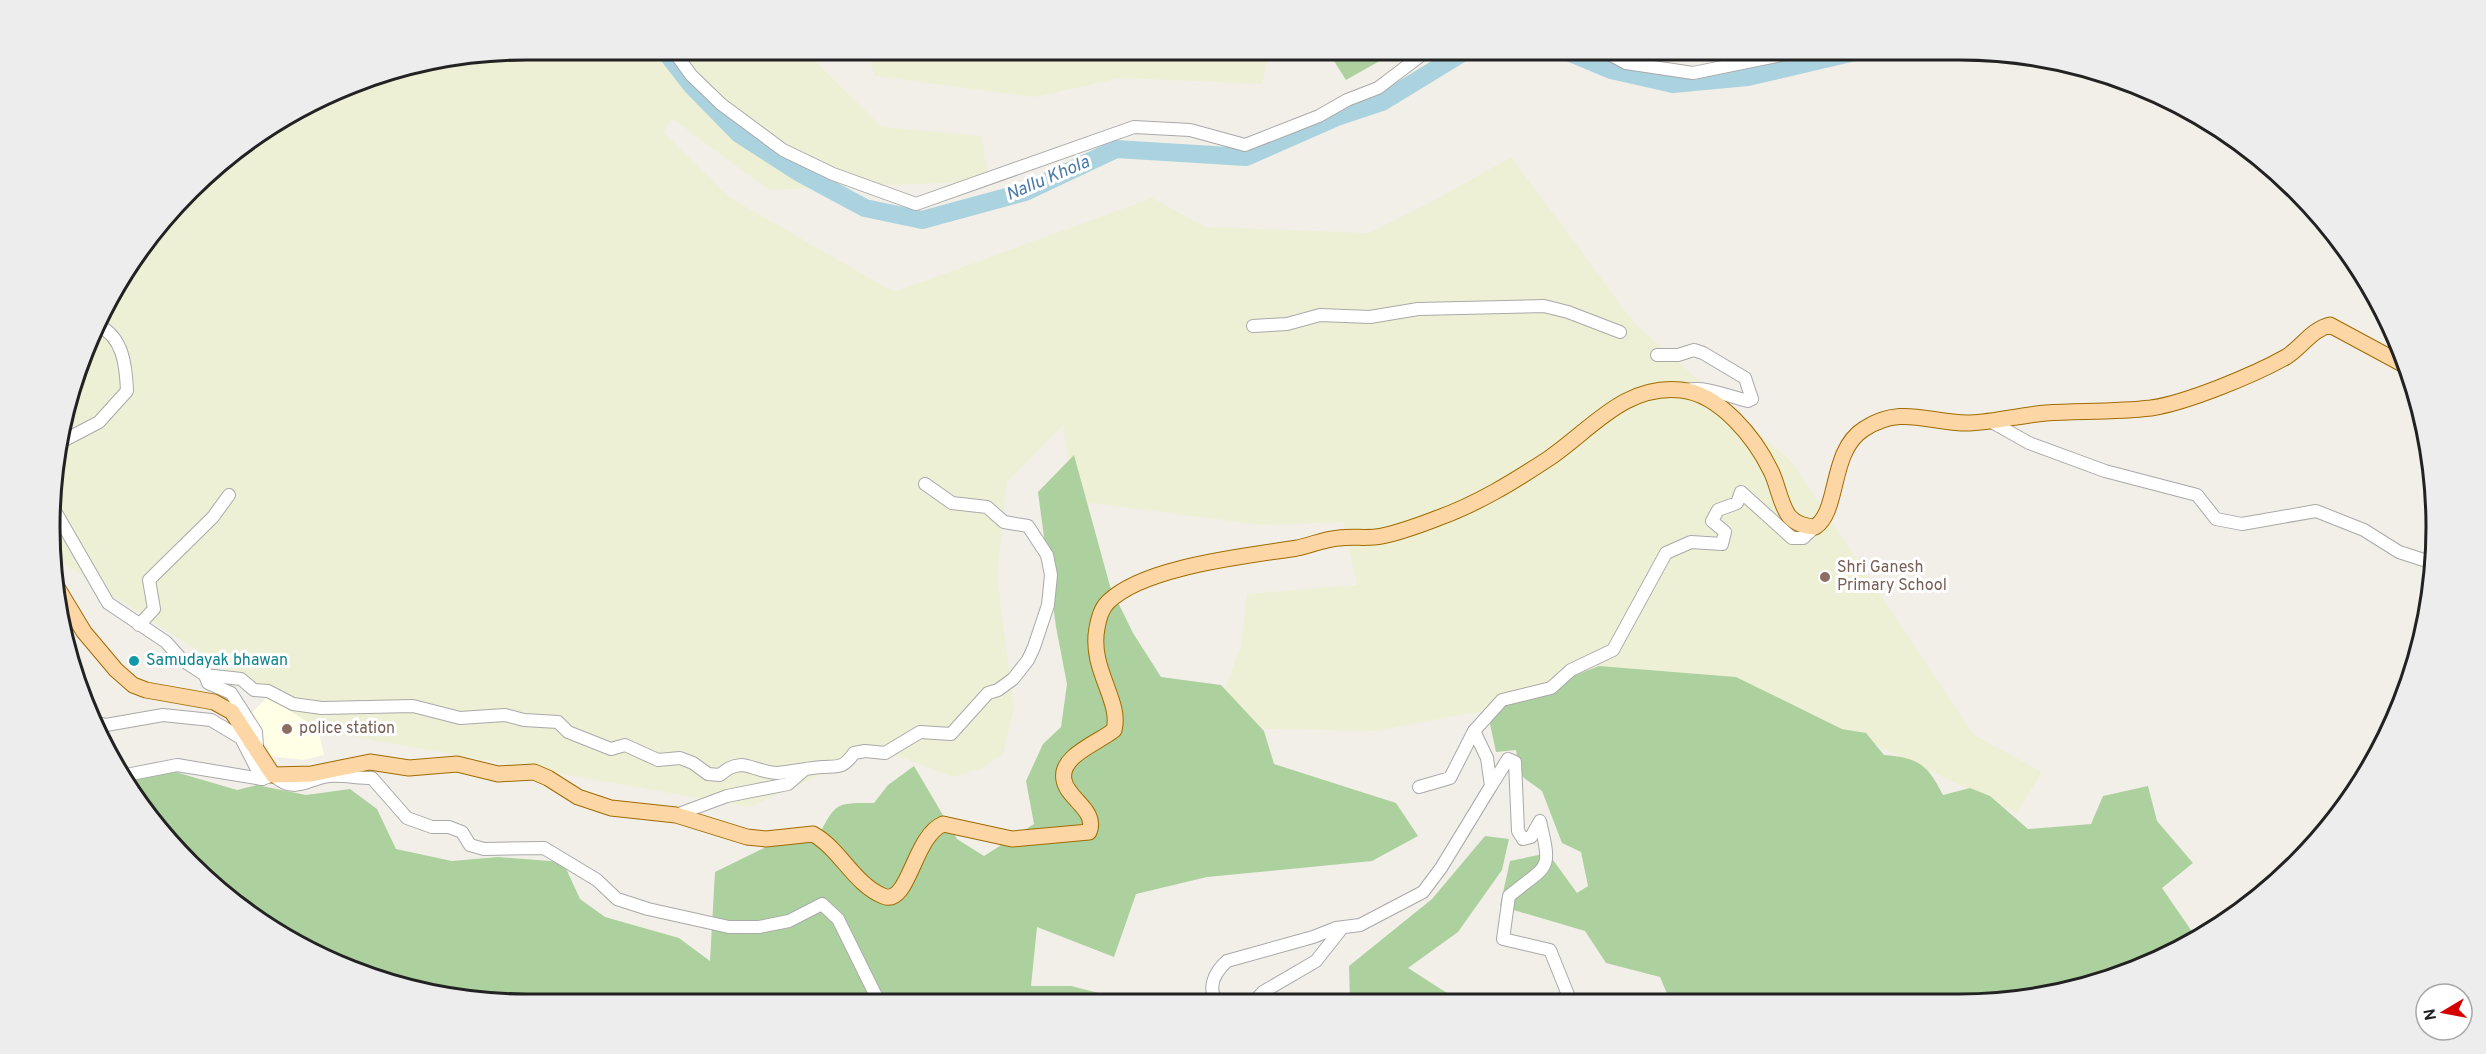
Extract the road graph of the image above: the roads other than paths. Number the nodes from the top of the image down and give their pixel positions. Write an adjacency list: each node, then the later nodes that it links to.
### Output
1 (680, 60): 2 (street)
2 (1415, 60)
3 (1620, 60): 4 (street)
4 (1757, 60)
5 (1253, 326): 7 (street)
6 (104, 328): 12 (street)
7 (1620, 332)
8 (1657, 355): 10 (street)
9 (2394, 360): 11 (main road)
10 (1681, 390): 16 (main road); 29 (main road)
11 (1990, 421): 16 (main road); 17 (street)
12 (69, 438)
13 (925, 483): 24 (street)
14 (229, 495): 19 (street)
15 (60, 520): 19 (street)
16 (1815, 527): 22 (street)
17 (2425, 561)
18 (66, 602): 23 (main road)
19 (140, 625): 20 (street)
20 (205, 675): 23 (street); 24 (street)
21 (104, 725): 26 (street)
22 (1474, 730): 27 (street); 28 (street)
23 (257, 747): 26 (main road)
24 (803, 771): 29 (street)
25 (132, 774): 26 (street)
26 (267, 777): 29 (main road); 31 (street)
27 (1491, 786): 30 (street); 34 (street)
28 (1419, 787)
29 (676, 815)
30 (1342, 928): 32 (street); 33 (street)
31 (875, 994)
32 (1213, 994)
33 (1261, 994)
34 (1568, 994)

